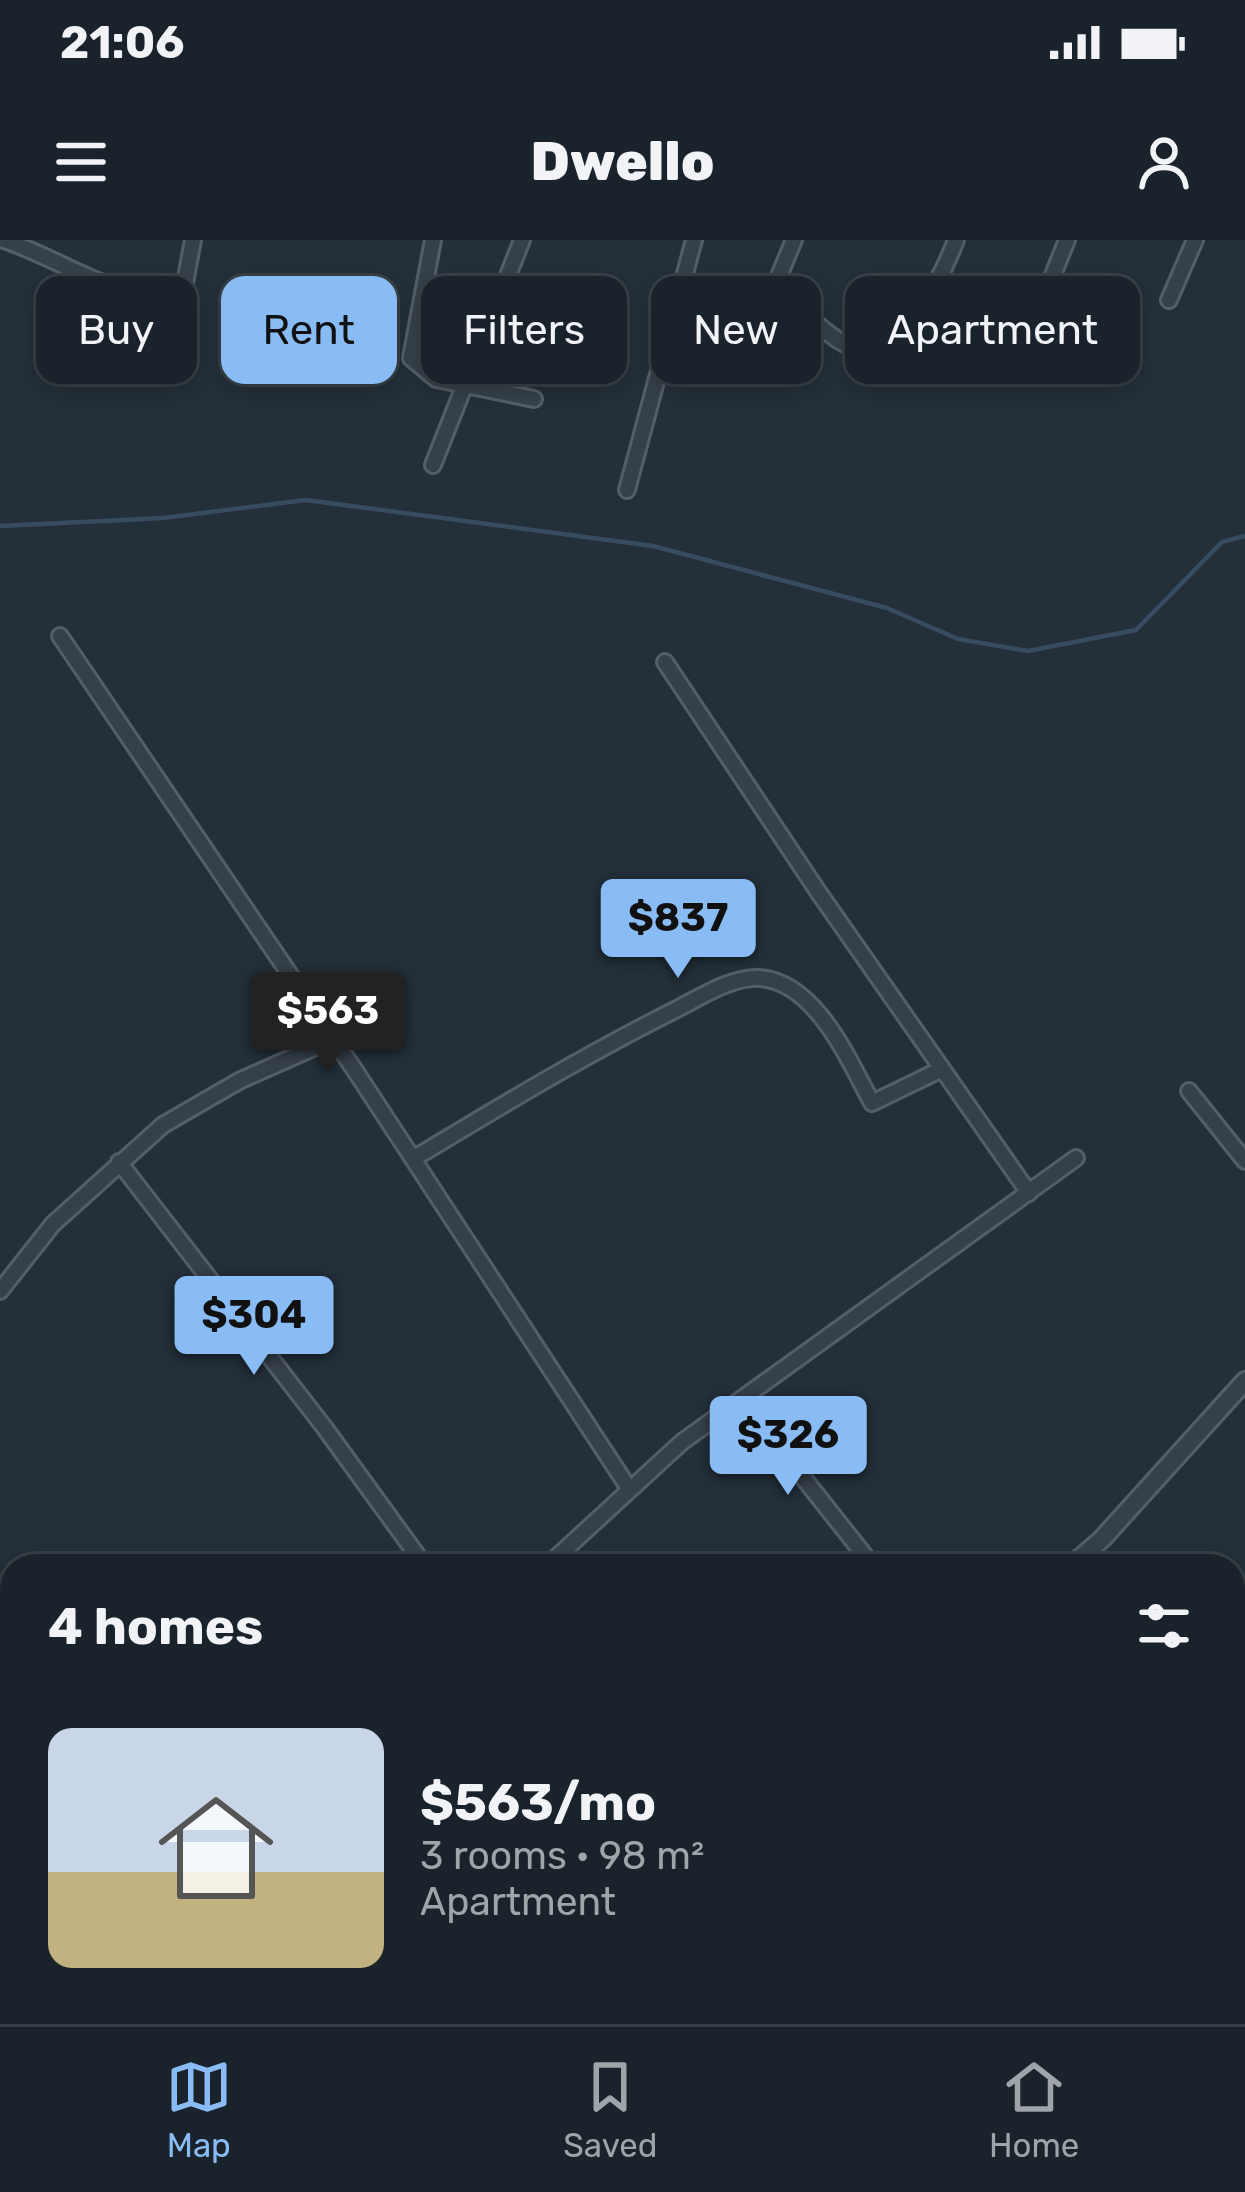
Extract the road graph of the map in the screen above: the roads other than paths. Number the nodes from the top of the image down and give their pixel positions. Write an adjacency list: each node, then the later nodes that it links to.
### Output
1 (4, 240): 10 (street)
2 (194, 240): 11 (street)
3 (433, 240): 12 (street)
4 (522, 240): 13 (street)
5 (694, 240): 21 (street)
6 (794, 240): 7 (street)
7 (956, 240)
8 (1067, 240): 14 (street)
9 (1195, 240): 15 (street)
10 (81, 276)
11 (187, 276)
12 (427, 276)
13 (508, 276)
14 (1052, 276)
15 (1169, 300)
16 (421, 307): 17 (street)
17 (421, 366)
18 (465, 384): 19 (street); 20 (street)
19 (534, 399)
20 (433, 465)
21 (627, 490)
22 (60, 637): 24 (street)
23 (664, 662): 25 (street)
24 (334, 1039): 28 (street); 30 (street)
25 (942, 1069): 28 (street); 31 (street)
26 (1190, 1090): 29 (street)
27 (1076, 1158): 31 (street)
28 (412, 1159): 35 (street)
29 (1245, 1161)
30 (119, 1162): 32 (street); 36 (street)
31 (1028, 1192): 34 (street)
32 (0, 1291)
33 (1245, 1381): 39 (street)
34 (741, 1400): 35 (street); 38 (street)
35 (630, 1490): 37 (street)
36 (416, 1554)
37 (560, 1554)
38 (863, 1554)
39 (1085, 1554)

